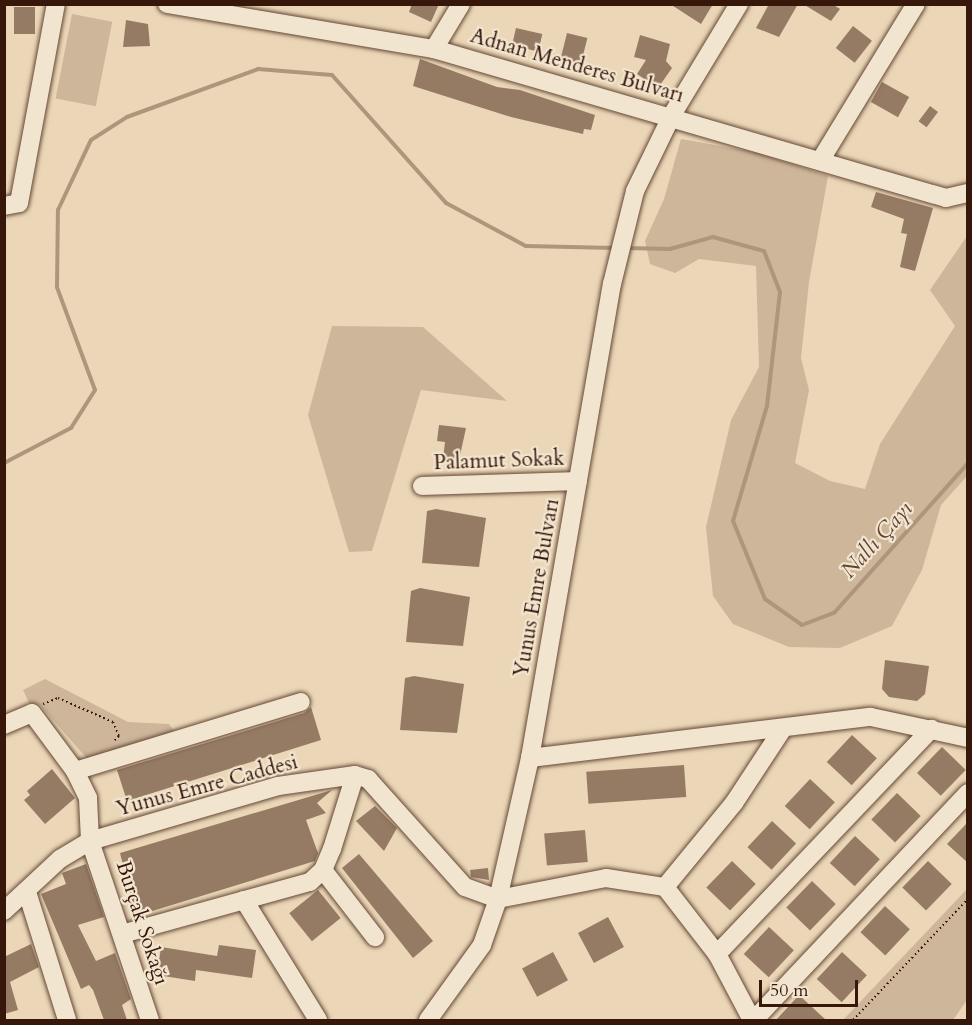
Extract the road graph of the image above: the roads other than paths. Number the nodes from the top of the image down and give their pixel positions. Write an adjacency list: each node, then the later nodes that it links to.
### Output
1 (56, 4): 11 (street)
2 (167, 4): 6 (street, Adnan Menderes Bulvarı)
3 (461, 4): 7 (street)
4 (739, 4): 8 (street)
5 (916, 4): 9 (street)
6 (248, 10): 7 (street, Adnan Menderes Bulvarı)
7 (434, 49): 8 (street, Adnan Menderes Bulvarı)
8 (672, 115): 9 (street, Adnan Menderes Bulvarı); 12 (street, Yunus Emre Bulvarı)
9 (820, 161): 10 (street, Adnan Menderes Bulvarı)
10 (968, 193)
11 (4, 206)
12 (578, 481): 13 (street, Palamut Sokak); 19 (street, Yunus Emre Bulvarı)
13 (422, 486)
14 (301, 702): 20 (street)
15 (4, 725): 20 (street, Burçak Sokağı)
16 (931, 729): 17 (street); 18 (street); 32 (street)
17 (782, 730): 19 (street); 25 (street)
18 (968, 738)
19 (530, 758): 27 (street, Yunus Emre Bulvarı)
20 (75, 771): 23 (street, Burçak Sokağı)
21 (355, 775): 23 (street, Yunus Emre Caddesi); 24 (street); 27 (street)
22 (968, 793): 37 (street)
23 (90, 841): 26 (street, Yunus Emre Caddesi); 30 (street, Burçak Sokağı)
24 (322, 870): 28 (street); 31 (street)
25 (665, 887): 27 (street); 32 (street)
26 (27, 892): 29 (street, Yunus Emre Caddesi); 33 (street)
27 (498, 899): 36 (street, Yunus Emre Bulvarı)
28 (244, 900): 30 (street); 35 (street)
29 (4, 911)
30 (122, 934): 34 (street, Burçak Sokağı)
31 (375, 937)
32 (717, 954): 37 (street)
33 (67, 1020)
34 (150, 1020)
35 (318, 1020)
36 (428, 1020)
37 (753, 1020)

